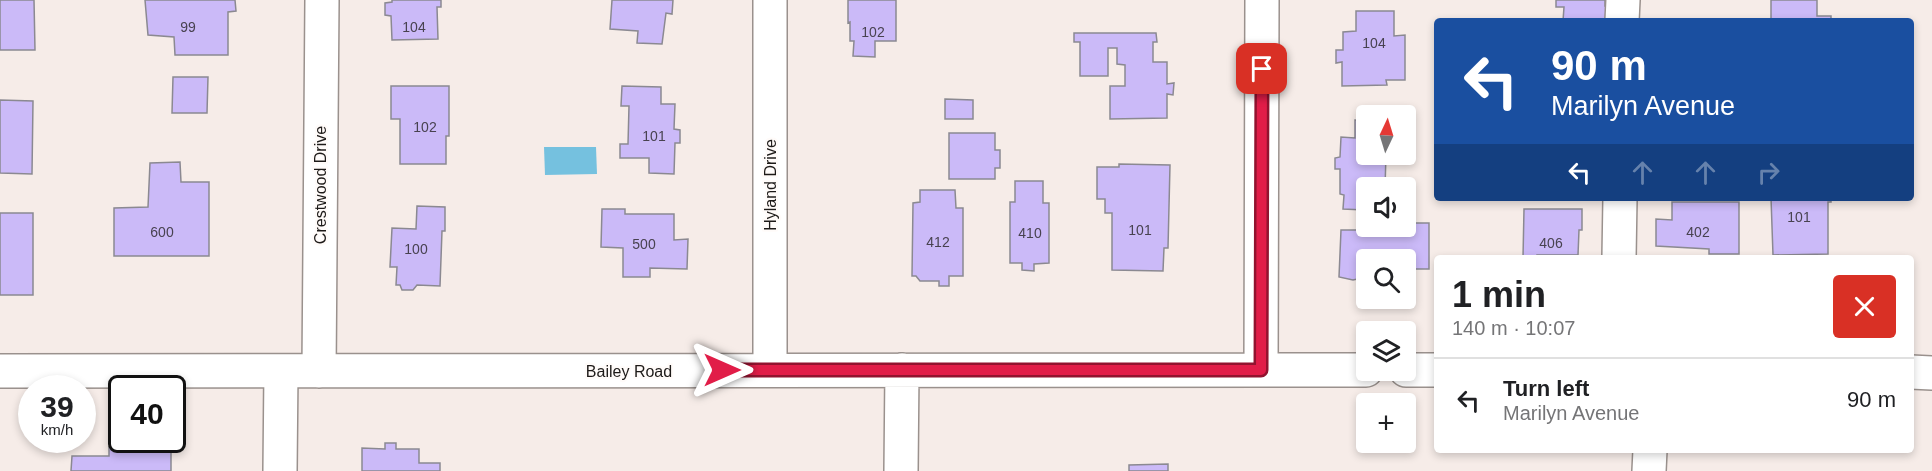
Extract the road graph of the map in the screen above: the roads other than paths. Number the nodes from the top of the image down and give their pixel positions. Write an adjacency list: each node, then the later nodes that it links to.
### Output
1 (322, 0): 16 (street, Crestwood Drive)
2 (770, 0): 8 (street, Hyland Drive)
3 (1262, 0): 10 (street)
4 (1623, 0): 5 (street)
5 (1622, 18)
6 (1620, 201): 7 (street)
7 (1618, 255)
8 (770, 370): 9 (street, Bailey Road); 16 (street, Bailey Road)
9 (902, 370): 10 (street, Bailey Road); 21 (street)
10 (1261, 370): 11 (street, Bailey Road)
11 (1356, 370)
12 (1416, 370): 13 (street)
13 (1434, 370)
14 (0, 371): 15 (street, Bailey Road)
15 (281, 371): 16 (street, Bailey Road); 20 (street)
16 (319, 371)
17 (1914, 372): 18 (street)
18 (1932, 373)
19 (1650, 453): 22 (street)
20 (280, 471)
21 (901, 471)
22 (1649, 471)

